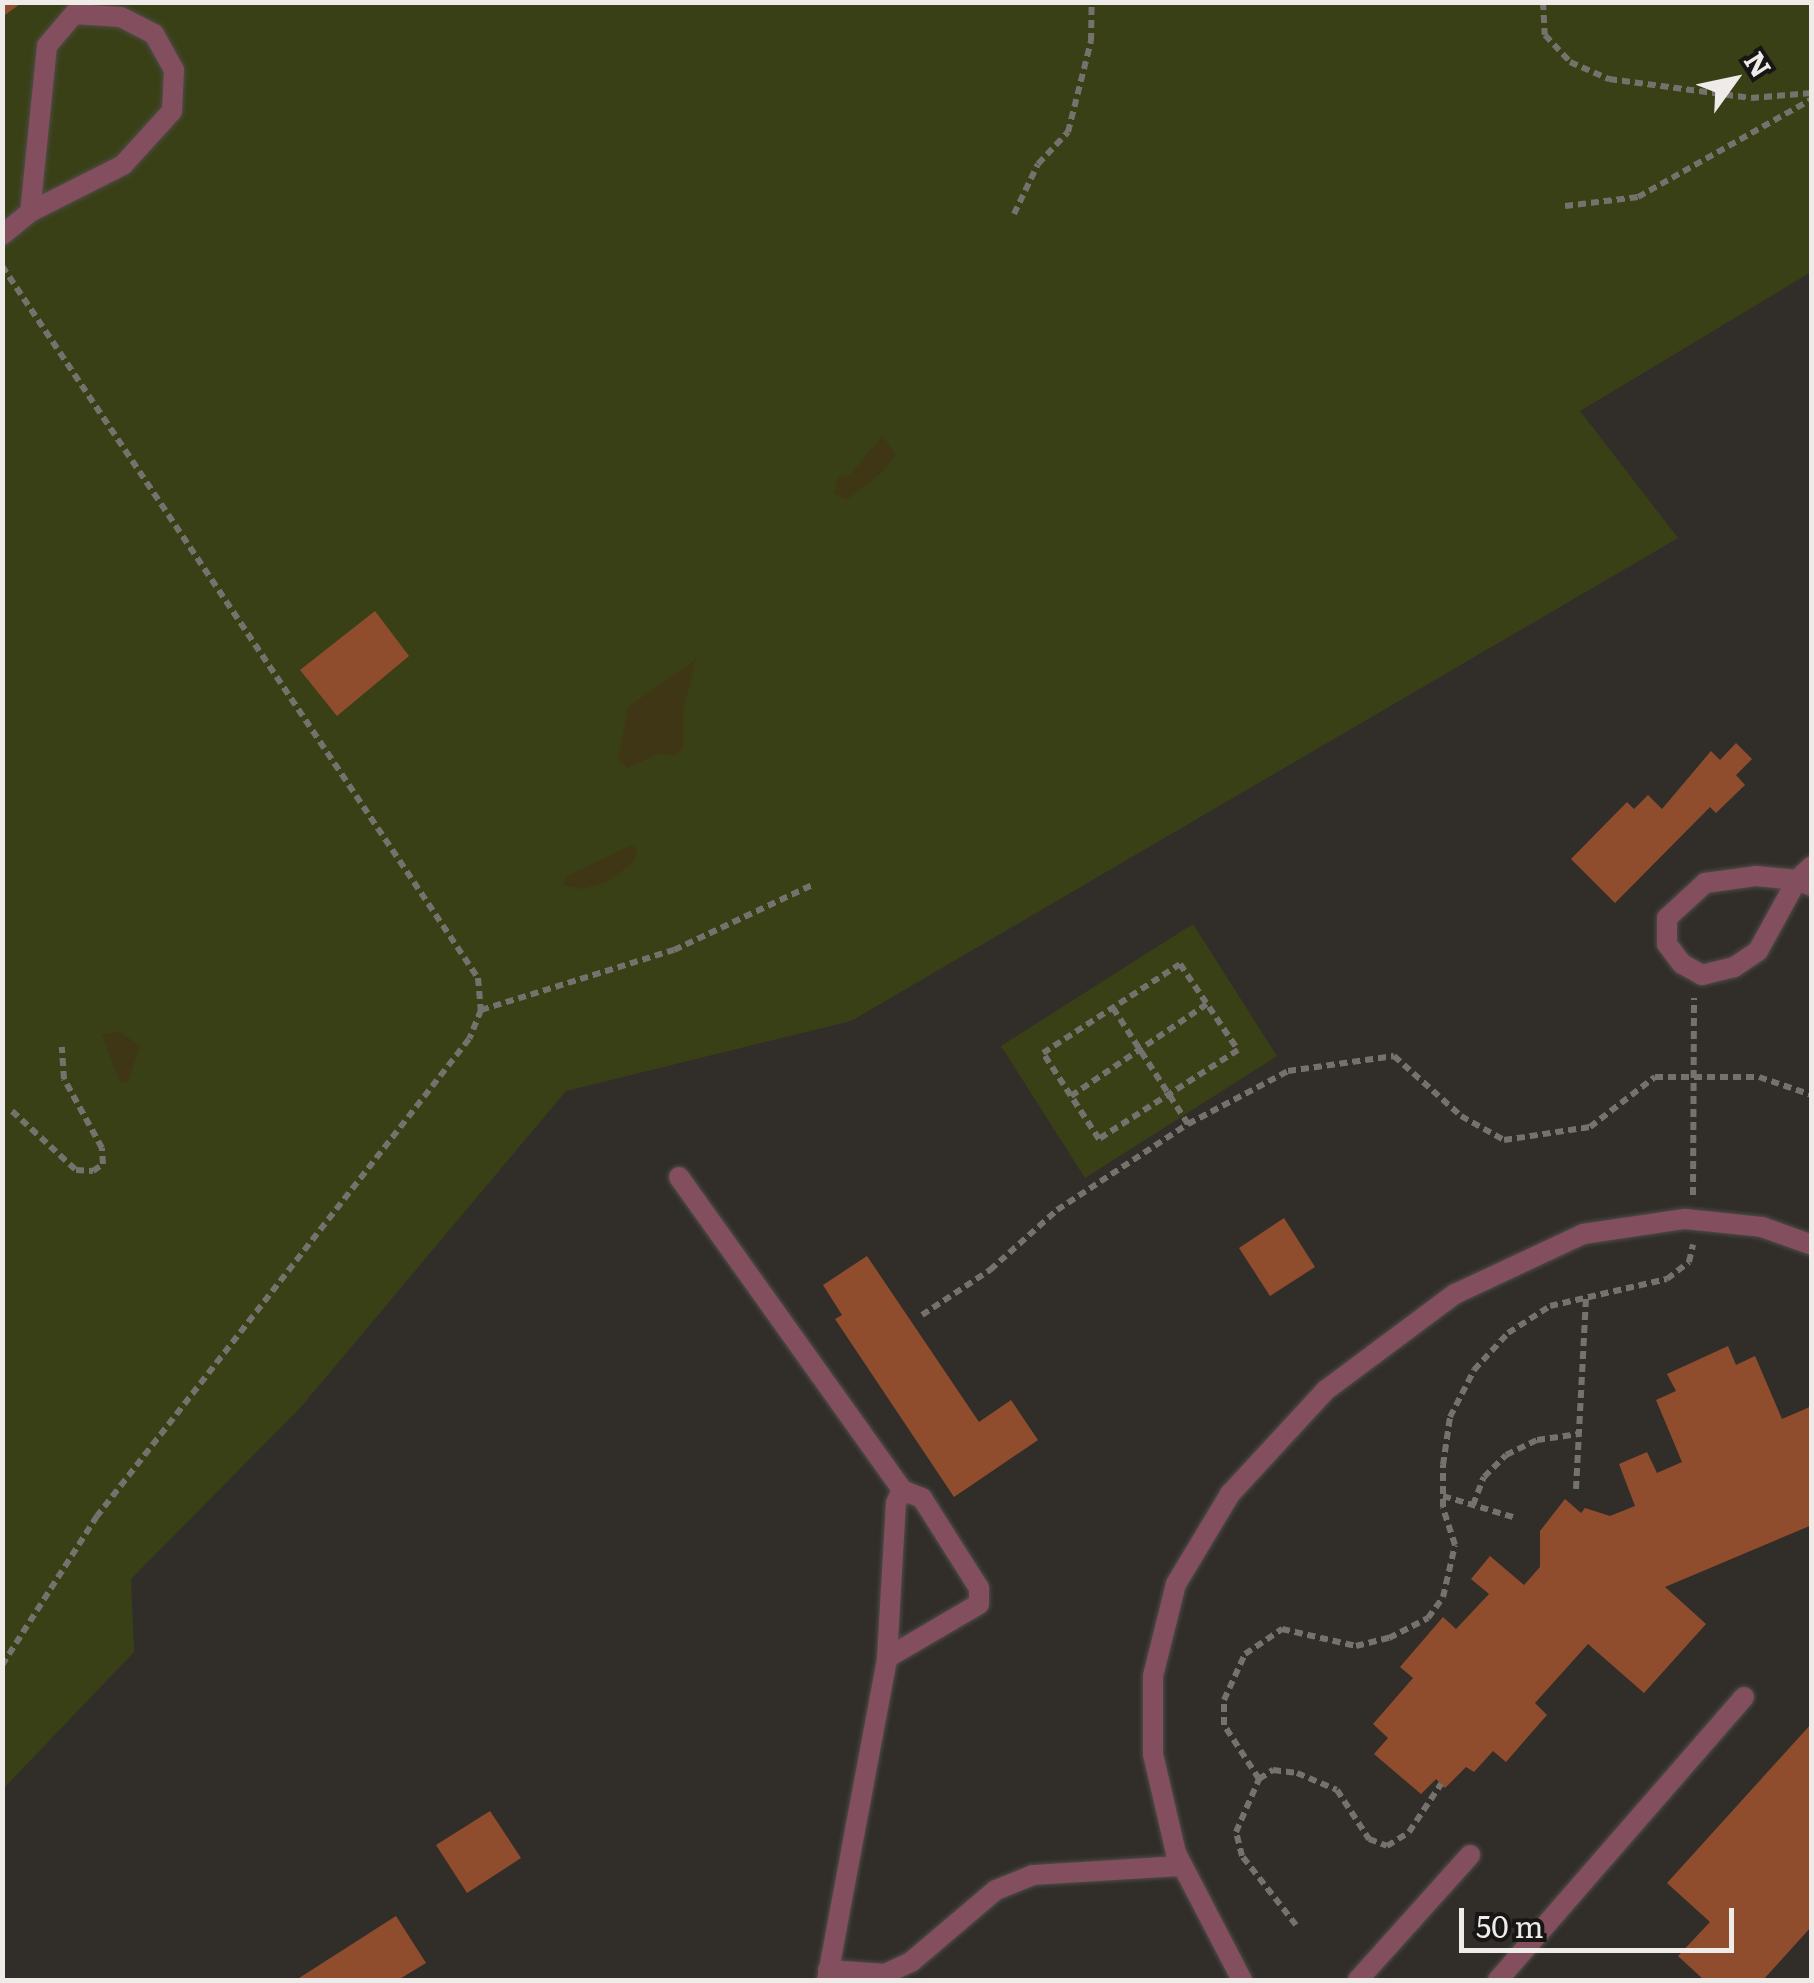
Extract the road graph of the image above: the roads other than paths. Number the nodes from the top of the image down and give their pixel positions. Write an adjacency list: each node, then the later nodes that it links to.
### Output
1 (30, 212): 1 (lane); 2 (lane)
2 (2, 235)
3 (1807, 877): 3 (lane)
4 (680, 1177): 6 (lane)
5 (1812, 1245): 10 (lane)
6 (902, 1490): 7 (lane); 7 (lane)
7 (887, 1658): 11 (lane)
8 (1744, 1697): 14 (lane)
9 (1470, 1854): 13 (lane)
10 (1182, 1866): 11 (lane); 12 (lane)
11 (828, 1975)
12 (1242, 1980)
13 (1358, 1980)
14 (1498, 1980)

